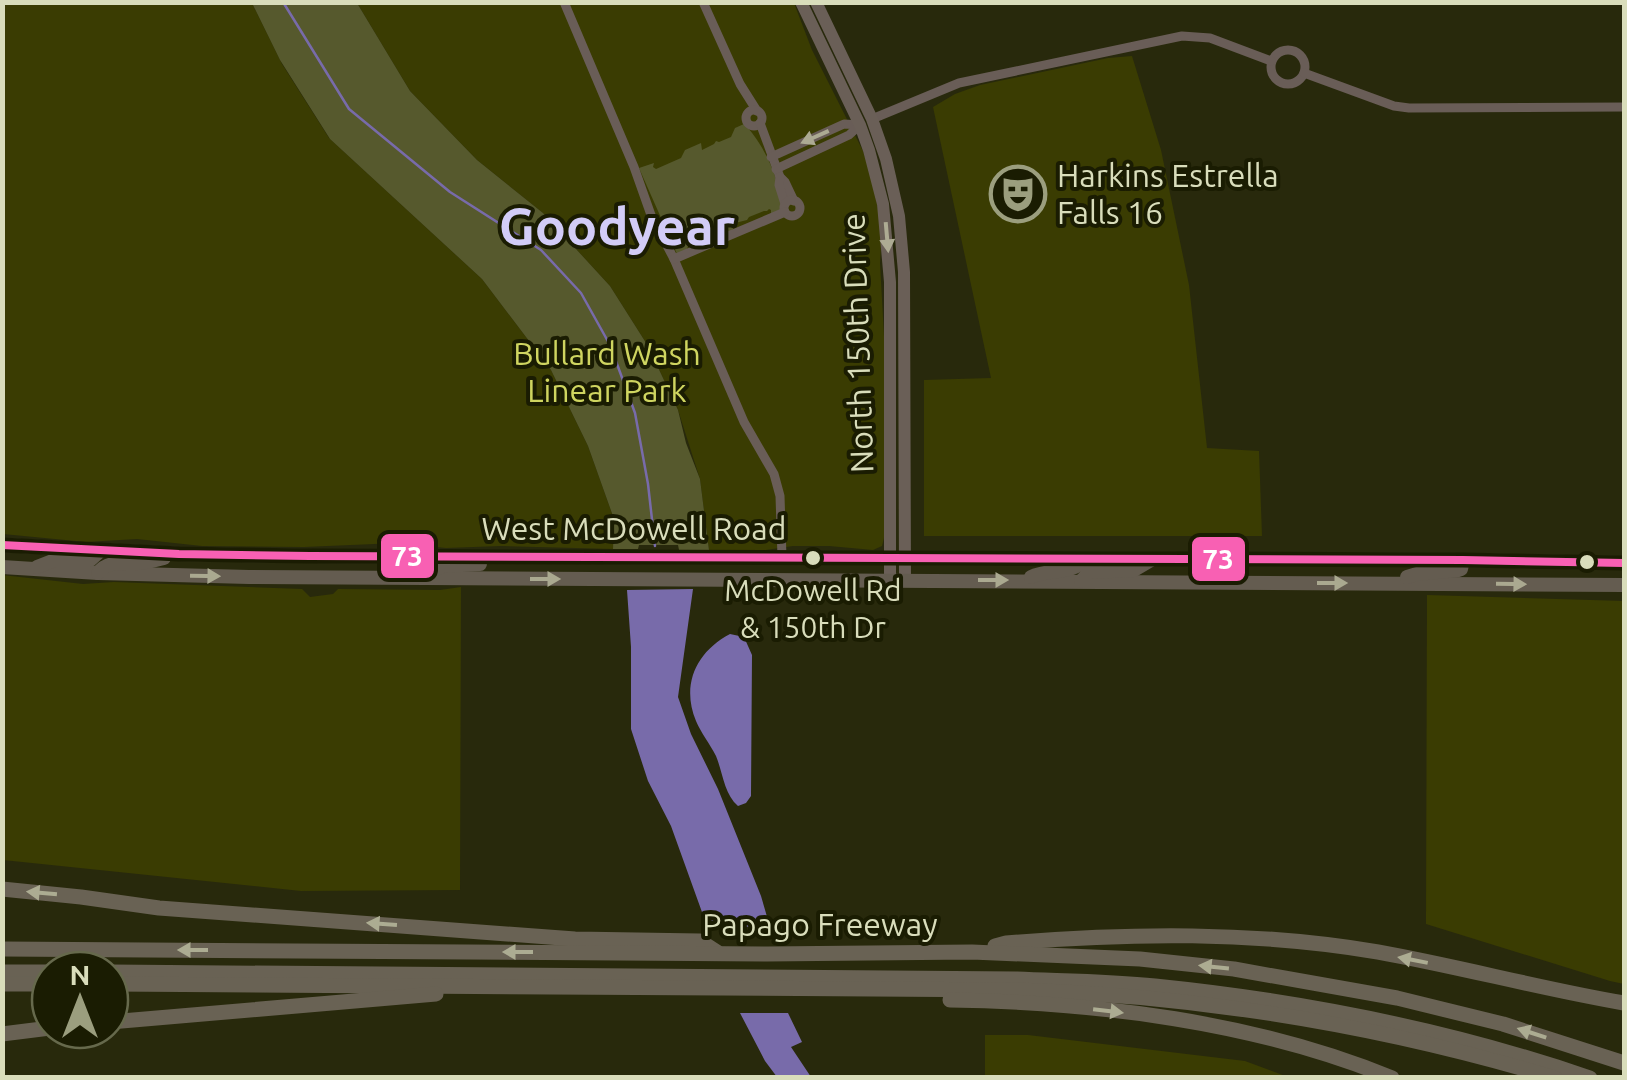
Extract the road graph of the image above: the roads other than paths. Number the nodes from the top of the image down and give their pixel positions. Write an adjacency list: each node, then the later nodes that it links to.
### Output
1 (564, 2): 11 (street)
2 (703, 2): 9 (street)
3 (801, 2): 8 (street, North 150th Drive)
4 (816, 2): 8 (street, North 150th Drive)
5 (1272, 62): 6 (street); 6 (street); 8 (street)
6 (1304, 73): 7 (street)
7 (1624, 107)
8 (866, 122): 9 (street, one-way to 9); 10 (street); 17 (street, North 150th Drive)
9 (769, 152): 10 (street)
10 (778, 174): 11 (street)
11 (674, 259): 16 (street)
12 (2, 545): 13 (main road, West McDowell Road)
13 (100, 551): 14 (main road, West McDowell Road); 24 (main road)
14 (179, 554): 15 (main road, West McDowell Road); 25 (main road)
15 (486, 556): 16 (main road, West McDowell Road); 26 (main road)
16 (782, 558): 17 (main road, West McDowell Road)
17 (898, 558): 18 (main road, West McDowell Road); 27 (street, North 150th Drive)
18 (1085, 559): 19 (main road, West McDowell Road); 28 (main road)
19 (1151, 560): 20 (main road, West McDowell Road); 29 (main road)
20 (1272, 560): 21 (main road, West McDowell Road); 30 (main road)
21 (1463, 560): 22 (main road, West McDowell Road); 31 (main road)
22 (1624, 563)
23 (2, 567): 24 (main road, West McDowell Road)
24 (31, 569): 25 (main road, West McDowell Road)
25 (98, 573): 26 (main road, West McDowell Road, one-way to 26)
26 (414, 578): 27 (main road, West McDowell Road, one-way to 27)
27 (897, 580): 28 (main road, West McDowell Road, one-way to 28)
28 (1025, 580): 29 (main road, West McDowell Road)
29 (1081, 581): 30 (main road, West McDowell Road)
30 (1272, 582): 31 (main road, West McDowell Road, one-way to 31)
31 (1392, 582): 32 (main road, West McDowell Road, one-way to 32)
32 (1624, 585)
33 (2, 889): 36 (highway, one-way to 33)
34 (2, 949): 36 (highway, Papago Freeway, one-way to 34)
35 (972, 952): 36 (highway, Papago Freeway); 45 (highway, one-way to 35); 49 (highway, Papago Freeway, one-way to 35)
36 (720, 954)
37 (2, 972): 38 (highway)
38 (30, 972)
39 (130, 972): 52 (highway)
40 (2, 984): 41 (highway)
41 (30, 984)
42 (130, 984): 43 (highway, Papago Freeway)
43 (474, 987): 44 (highway, Papago Freeway); 46 (highway)
44 (837, 988): 50 (highway, one-way to 50); 51 (highway, Papago Freeway)
45 (1624, 1003)
46 (130, 1020)
47 (30, 1030): 48 (highway)
48 (2, 1034)
49 (1624, 1064)
50 (1392, 1078)
51 (1555, 1078)
52 (1590, 1078)

